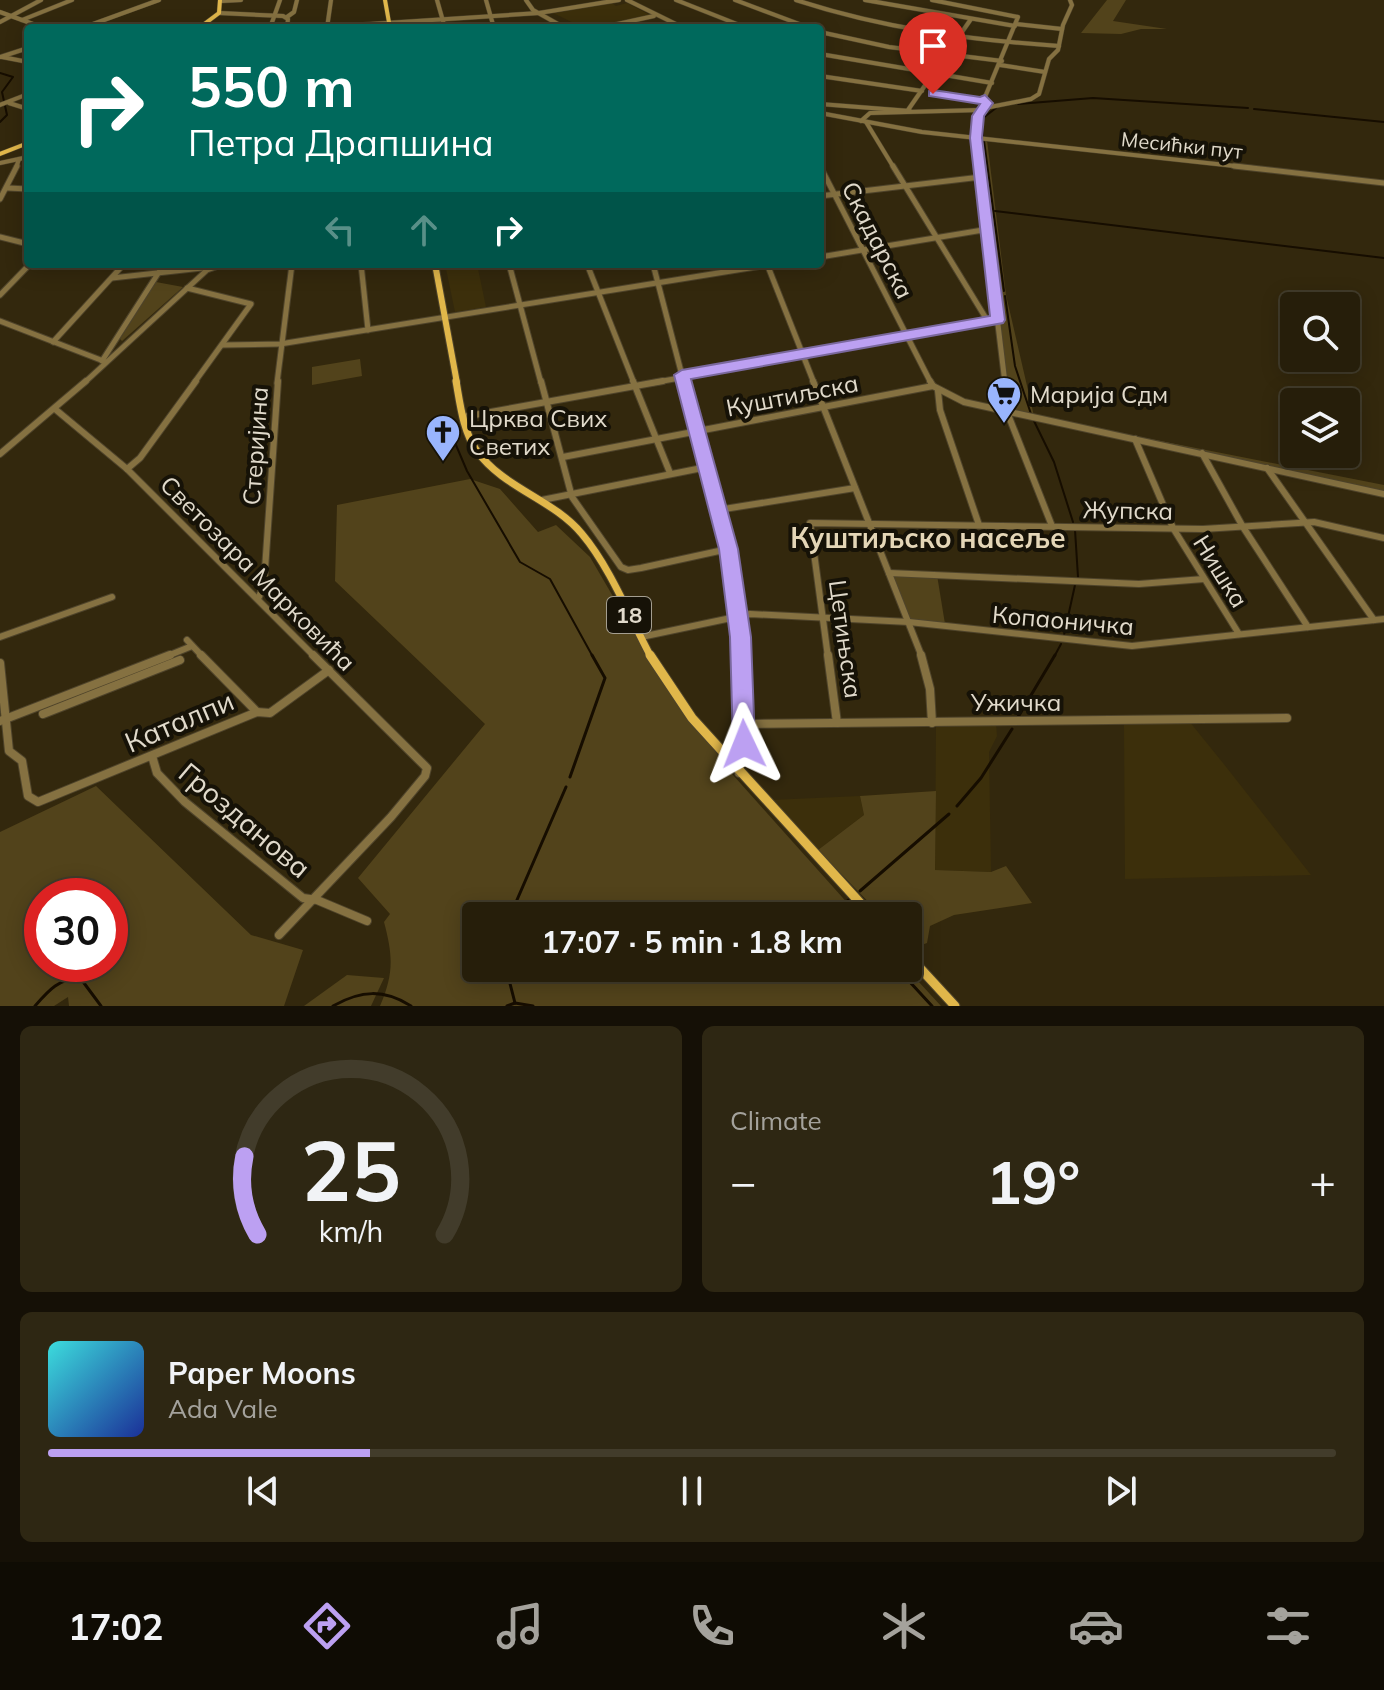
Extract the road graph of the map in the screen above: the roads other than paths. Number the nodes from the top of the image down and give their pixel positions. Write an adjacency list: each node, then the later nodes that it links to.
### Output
1 (41, 0): 27 (street)
2 (72, 0): 32 (street)
3 (158, 0): 36 (street)
4 (221, 0): 5 (street); 24 (main road)
5 (241, 0)
6 (280, 0): 26 (street)
7 (297, 0): 30 (street)
8 (331, 0): 40 (street)
9 (385, 0): 41 (main road)
10 (437, 0): 33 (street)
11 (486, 0): 28 (street)
12 (526, 0): 25 (street)
13 (619, 0): 25 (street)
14 (627, 0): 29 (street)
15 (676, 0): 48 (street)
16 (735, 0): 49 (street)
17 (796, 0): 53 (street)
18 (865, 0): 31 (street)
19 (932, 0): 22 (street)
20 (983, 0): 22 (street)
21 (1070, 0): 51 (street)
22 (979, 8): 50 (street)
23 (0, 12): 27 (street)
24 (219, 13): 26 (street); 37 (main road)
25 (539, 13): 28 (street); 45 (street)
26 (274, 14): 30 (street); 38 (street)
27 (11, 16): 32 (street); 34 (street)
28 (490, 16): 33 (street); 44 (street)
29 (656, 16): 46 (street); 47 (street)
30 (287, 17): 39 (street)
31 (971, 19): 50 (street); 53 (street)
32 (22, 20): 35 (street)
33 (443, 20): 42 (street); 43 (street)
34 (0, 22)
35 (33, 24)
36 (95, 24)
37 (204, 24)
38 (271, 24)
39 (287, 24)
40 (328, 24)
41 (390, 24)
42 (401, 24)
43 (444, 24)
44 (493, 24)
45 (558, 24)
46 (618, 24)
47 (675, 24)
48 (737, 24)
49 (799, 24)
50 (1015, 25): 51 (street); 54 (street)
51 (1062, 29): 55 (street)
52 (824, 33): 58 (street)
53 (958, 38): 54 (street); 58 (street)
54 (1009, 43): 55 (street); 61 (street)
55 (1059, 46): 62 (street)
56 (24, 49): 59 (street)
57 (824, 55): 63 (street)
58 (949, 56): 61 (street); 63 (street)
59 (1, 57): 60 (street)
60 (24, 61)
61 (1001, 63): 62 (street); 65 (street)
62 (1045, 72): 72 (street)
63 (935, 74): 65 (street); 66 (street)
64 (824, 77): 66 (street)
65 (992, 83): 72 (street)
66 (922, 91): 75 (street)
67 (933, 94): 72 (street)
68 (24, 96): 69 (street)
69 (8, 103): 71 (street); 73 (street)
70 (824, 104): 74 (street)
71 (0, 105)
72 (983, 106): 77 (street); 79 (street)
73 (24, 108)
74 (868, 110): 75 (street); 77 (street); 78 (street)
75 (908, 110): 77 (street)
76 (824, 114): 78 (street, Месићки пут)
77 (916, 114)
78 (866, 123): 79 (street, Месићки пут); 88 (street)
79 (976, 138): 86 (street); 87 (street, Месићки пут)
80 (24, 145): 81 (main road)
81 (3, 153): 83 (street)
82 (24, 158): 83 (street)
83 (17, 160): 84 (street); 89 (street)
84 (0, 163)
85 (824, 173): 91 (street, Скадарска)
86 (981, 177): 88 (street); 94 (street)
87 (1384, 183)
88 (904, 186): 91 (street); 96 (street)
89 (8, 188): 90 (street); 93 (street)
90 (24, 189)
91 (835, 194): 92 (street); 98 (street, Скадарска)
92 (824, 195)
93 (0, 199)
94 (989, 229): 96 (street); 121 (street)
95 (0, 237): 97 (street)
96 (936, 238): 98 (street); 120 (street)
97 (24, 243)
98 (863, 250): 99 (street); 124 (street, Скадарска)
99 (824, 256)
100 (26, 268): 117 (street)
101 (121, 268): 113 (street)
102 (201, 268): 112 (street)
103 (210, 268): 115 (street)
104 (291, 268): 128 (street, Стеријина)
105 (361, 268): 123 (street)
106 (436, 268): 119 (main road, 18)
107 (510, 268): 118 (street)
108 (589, 268): 116 (street)
109 (654, 268): 114 (street)
110 (744, 268): 114 (street)
111 (769, 268): 130 (street)
112 (159, 272): 113 (street); 126 (street)
113 (112, 278): 125 (street)
114 (658, 283): 116 (street); 132 (street)
115 (187, 288): 127 (street); 129 (street)
116 (599, 293): 118 (street); 133 (street)
117 (0, 295)
118 (521, 305): 119 (street); 135 (street)
119 (445, 318): 123 (street); 139 (main road, 18)
120 (987, 320): 121 (street); 124 (street)
121 (998, 320): 138 (street)
122 (0, 321): 125 (street)
123 (368, 330): 128 (street)
124 (907, 335): 130 (street); 134 (street, Скадарска)
125 (53, 342): 131 (street)
126 (114, 342): 127 (street); 131 (street)
127 (126, 344): 131 (street)
128 (280, 344): 129 (street); 168 (street, Стеријина)
129 (223, 345): 148 (street)
130 (801, 354): 132 (street); 136 (street)
131 (104, 361): 137 (street)
132 (682, 375): 133 (street); 140 (street)
133 (635, 384): 135 (street); 141 (street)
134 (936, 388): 136 (street, Куштиљска); 138 (street); 159 (street, Скадарска)
135 (548, 400): 139 (street); 145 (street)
136 (822, 407): 140 (street, Куштиљска); 150 (street)
137 (55, 409): 144 (street); 148 (street, Светозара Марковића)
138 (1009, 412): 142 (street); 160 (street)
139 (463, 417): 154 (main road, 18)
140 (697, 431): 141 (street, Куштиљска); 146 (street)
141 (656, 439): 145 (street, Куштиљска); 149 (street)
142 (1135, 439): 143 (street); 162 (street, Нишка)
143 (1202, 453): 147 (street); 161 (street)
144 (0, 454)
145 (563, 457): 151 (street)
146 (707, 467): 149 (street); 155 (street)
147 (1267, 468): 152 (street); 157 (street)
148 (127, 469): 168 (street, Светозара Марковића)
149 (670, 473): 151 (street)
150 (855, 488): 155 (street); 158 (street)
151 (571, 493): 153 (street); 164 (street)
152 (1384, 494)
153 (561, 495): 154 (street); 156 (street)
154 (542, 500): 156 (main road, 18)
155 (718, 510): 164 (street)
156 (558, 511): 179 (main road, 18)
157 (1305, 522): 161 (street, Жупска); 163 (street, Жупска); 174 (street)
158 (869, 523): 159 (street, Жупска); 165 (street); 171 (street, Цетињска)
159 (979, 525): 160 (street, Жупска)
160 (1052, 526): 162 (street, Жупска)
161 (1243, 527): 162 (street, Жупска); 176 (street)
162 (1173, 528): 166 (street, Нишка)
163 (1384, 538)
164 (728, 549): 170 (street)
165 (889, 573): 166 (street); 169 (street)
166 (1204, 579): 177 (street, Нишка)
167 (112, 597): 178 (street)
168 (259, 597): 183 (street, Светозара Марковића)
169 (901, 606): 173 (street); 175 (street)
170 (738, 616): 171 (street, Копаоничка); 179 (street, Копаоничка); 191 (street)
171 (824, 617): 173 (street, Копаоничка); 189 (street, Цетињска)
172 (1384, 619): 174 (street, Копаоничка)
173 (891, 620): 175 (street, Копаоничка)
174 (1374, 620): 176 (street, Копаоничка)
175 (909, 622): 177 (street, Копаоничка); 190 (street)
176 (1308, 627): 177 (street, Копаоничка)
177 (1239, 634)
178 (0, 637)
179 (641, 637): 193 (main road, 18)
180 (180, 660): 184 (street)
181 (0, 663): 188 (street)
182 (135, 668): 184 (street); 185 (street); 188 (street)
183 (329, 670): 185 (street, Каталпи); 194 (street, Светозара Марковића)
184 (137, 677): 186 (street)
185 (257, 712): 192 (street, Каталпи)
186 (43, 714)
187 (1287, 718): 190 (street, Ужичка)
188 (3, 720): 192 (street, Каталпи)
189 (837, 723): 190 (street, Ужичка); 191 (street, Ужичка)
190 (932, 723)
191 (745, 724): 193 (street)
192 (152, 756): 194 (street, Грозданова)
193 (739, 773): 195 (main road, 18)
194 (310, 899): 196 (street, Грозданова); 197 (street)
195 (859, 902)
196 (367, 921)
197 (279, 935)
198 (922, 970): 199 (main road)
199 (955, 1006)

